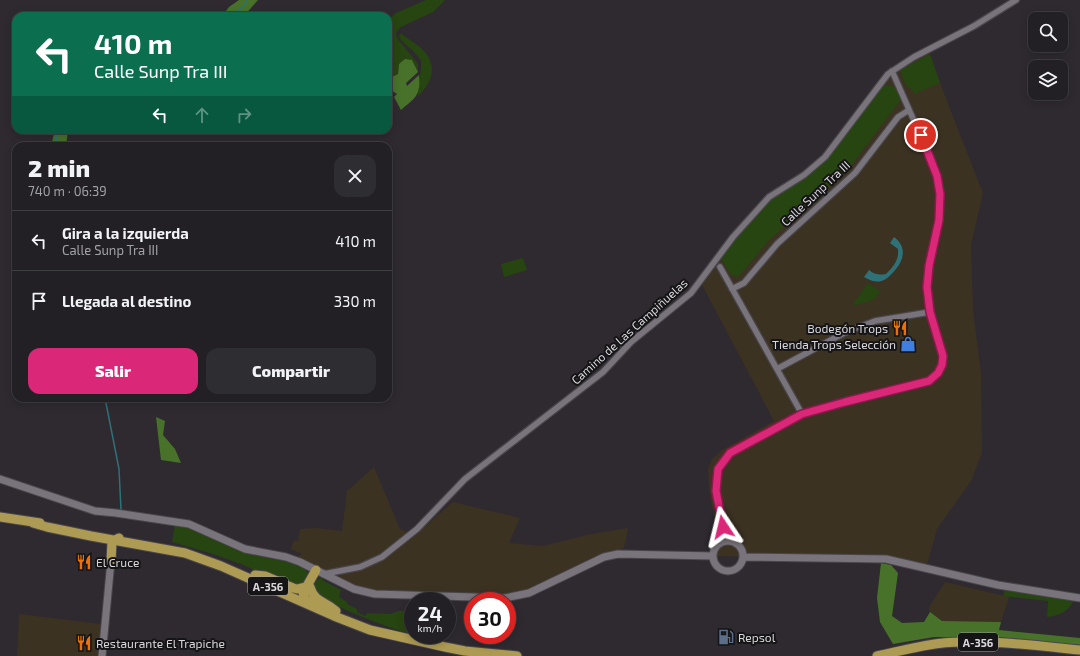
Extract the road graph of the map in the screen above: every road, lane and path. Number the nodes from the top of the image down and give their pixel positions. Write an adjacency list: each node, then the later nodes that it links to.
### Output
1 (1016, 0): 2 (street, Camino de Las Campiñuelas)
2 (892, 71): 3 (street); 17 (street, Camino de Las Campiñuelas)
3 (909, 110): 5 (street, Calle Sunp Tra III); 6 (street)
4 (720, 267): 5 (street)
5 (732, 289): 7 (street)
6 (930, 312): 7 (street); 8 (street)
7 (777, 369): 8 (street)
8 (802, 414): 13 (street)
9 (0, 479): 17 (street)
10 (0, 517): 11 (main road, A-356)
11 (90, 533): 12 (main road, A-356); 14 (main road, A-356)
12 (143, 539): 14 (main road); 18 (main road, A-356)
13 (725, 541): 15 (street); 16 (street)
14 (113, 550): 20 (main road, A-356); 25 (street)
15 (712, 556): 16 (street); 17 (street)
16 (743, 557): 22 (street)
17 (320, 572): 19 (main road)
18 (255, 575): 19 (main road); 21 (main road, A-356)
19 (308, 585): 21 (main road); 23 (main road)
20 (268, 587): 21 (main road); 23 (main road, A-356)
21 (303, 597): 23 (main road, A-356)
22 (1080, 598)
23 (335, 613): 26 (main road, A-356)
24 (1080, 650): 27 (main road, A-356)
25 (102, 656)
26 (517, 656)
27 (877, 656)

